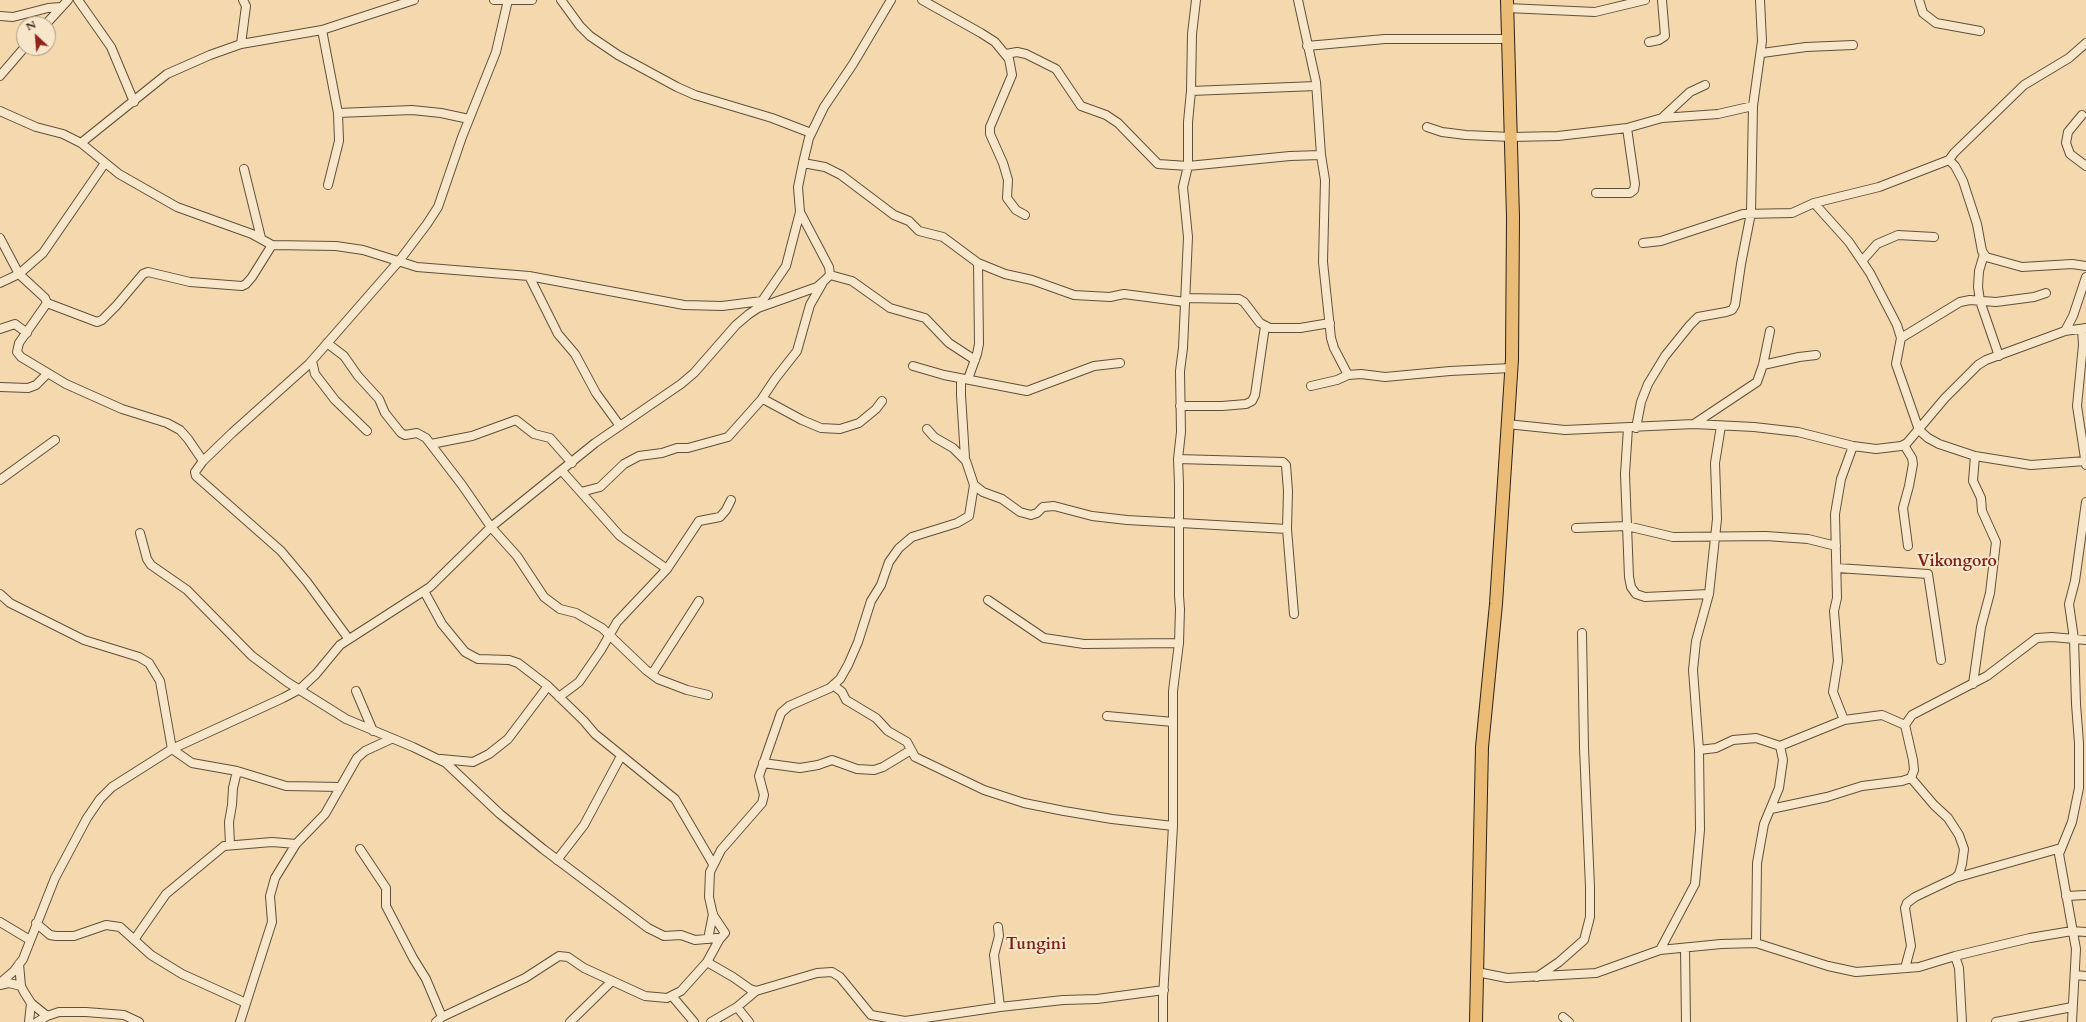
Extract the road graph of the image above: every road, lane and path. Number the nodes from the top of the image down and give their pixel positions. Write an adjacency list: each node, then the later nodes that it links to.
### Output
1 (68, 0): 19 (street)
2 (78, 0): 38 (street)
3 (243, 0): 28 (street)
4 (414, 0): 23 (street)
5 (494, 0): 6 (street)
6 (508, 0): 7 (street); 43 (street)
7 (532, 0)
8 (561, 0): 47 (street)
9 (891, 0): 47 (street)
10 (922, 0): 32 (street)
11 (1196, 0): 37 (street)
12 (1298, 0): 29 (street)
13 (1527, 0): 20 (street)
14 (1644, 0): 20 (street)
15 (1662, 0): 26 (street)
16 (1760, 0): 31 (street)
17 (1919, 0): 24 (street)
18 (1507, 4): 20 (street); 25 (main road)
19 (61, 7): 21 (street); 22 (street)
20 (1526, 9)
21 (0, 16)
22 (53, 16)
23 (322, 30): 28 (street); 41 (street)
24 (1980, 30)
25 (1508, 39): 29 (street); 48 (main road)
26 (1649, 42)
27 (2086, 43): 51 (street)
28 (241, 44): 38 (street)
29 (1307, 46): 36 (street)
30 (1853, 46): 31 (street)
31 (1762, 53): 39 (street)
32 (1006, 54): 54 (street); 62 (street)
33 (17, 56): 34 (street)
34 (0, 76)
35 (1705, 85): 44 (street)
36 (1316, 86): 37 (street); 50 (street)
37 (1191, 91): 54 (street)
38 (134, 102): 49 (street)
39 (1753, 106): 44 (street); 61 (street)
40 (0, 111): 49 (street)
41 (338, 113): 43 (street); 57 (street)
42 (2082, 116): 55 (street)
43 (469, 118): 69 (street)
44 (1662, 118): 46 (street)
45 (1427, 126): 48 (street)
46 (1627, 128): 48 (street); 58 (street)
47 (811, 133): 53 (street)
48 (1511, 137): 101 (main road)
49 (81, 143): 52 (street)
50 (1321, 155): 54 (street); 85 (street)
51 (1949, 160): 59 (street); 68 (street)
52 (105, 163): 65 (street); 73 (street)
53 (803, 163): 60 (street); 71 (street)
54 (1188, 166): 80 (street)
55 (2086, 166)
56 (244, 169): 65 (street)
57 (328, 185)
58 (1596, 193)
59 (1814, 203): 61 (street); 70 (street)
60 (800, 212): 74 (street); 81 (street)
61 (1751, 213): 66 (street); 116 (street)
62 (1025, 215)
63 (1934, 237): 70 (street)
64 (0, 238): 73 (street)
65 (261, 238): 67 (street)
66 (1643, 243)
67 (272, 245): 69 (street); 83 (street)
68 (1984, 254): 72 (street); 82 (street)
69 (399, 261): 75 (street); 93 (street)
70 (1862, 261): 92 (street)
71 (978, 263): 80 (street); 96 (street)
72 (2086, 266)
73 (19, 274): 77 (street); 83 (street)
74 (830, 274): 78 (street); 96 (street)
75 (529, 276): 81 (street); 114 (street)
76 (2086, 277): 90 (street)
77 (0, 283)
78 (822, 284): 84 (street); 109 (street)
79 (2046, 293): 82 (street)
80 (1185, 300): 86 (street); 111 (street)
81 (762, 301): 84 (street)
82 (1980, 301): 92 (street); 95 (street)
83 (47, 303): 91 (street)
84 (758, 308): 114 (street)
85 (1330, 323): 86 (street); 105 (street)
86 (1264, 326): 111 (street)
87 (0, 329): 91 (street)
88 (2084, 329): 90 (street); 128 (street)
89 (1770, 331): 100 (street)
90 (2065, 331): 95 (street)
91 (27, 333): 103 (street)
92 (1900, 338): 118 (street)
93 (327, 343): 97 (street); 121 (street)
94 (1816, 355): 100 (street)
95 (1999, 356): 118 (street)
96 (975, 360): 106 (street)
97 (312, 361): 102 (street); 104 (street)
98 (1120, 362): 106 (street)
99 (913, 366): 106 (street)
100 (1762, 366): 113 (street)
101 (1511, 368): 105 (street); 112 (main road)
102 (299, 373): 104 (street); 127 (street)
103 (47, 374): 108 (street); 127 (street)
104 (315, 374): 119 (street)
105 (1348, 375): 107 (street)
106 (965, 379): 125 (street)
107 (1311, 386)
108 (0, 387)
109 (761, 400): 110 (street); 134 (street)
110 (882, 401)
111 (1180, 406): 126 (street)
112 (1507, 424): 116 (street); 214 (main road)
113 (1694, 424): 115 (street); 116 (street)
114 (620, 426): 129 (street)
115 (1721, 426): 123 (street); 143 (street)
116 (1632, 428): 138 (street)
117 (928, 430): 125 (street)
118 (1919, 430): 122 (street); 124 (street)
119 (367, 431)
120 (55, 440): 132 (street)
121 (431, 444): 129 (street); 139 (street)
122 (1904, 445): 123 (street); 145 (street)
123 (1853, 446): 144 (street)
124 (1975, 456): 128 (street); 163 (street)
125 (965, 458): 133 (street)
126 (1178, 459): 137 (street); 141 (street)
127 (203, 461): 157 (street)
128 (2086, 461): 130 (street)
129 (572, 463): 131 (street)
130 (2086, 465)
131 (562, 471): 134 (street); 139 (street)
132 (0, 480)
133 (974, 485): 137 (street); 165 (street)
134 (581, 492): 148 (street)
135 (731, 500): 148 (street)
136 (2086, 502): 146 (street)
137 (1178, 522): 141 (street); 160 (street)
138 (1627, 526): 140 (street); 143 (street); 151 (street)
139 (491, 527): 149 (street); 156 (street)
140 (1576, 528)
141 (1286, 529): 154 (street)
142 (140, 533): 166 (street)
143 (1715, 536): 144 (street); 151 (street)
144 (1836, 546): 147 (street)
145 (1908, 546)
146 (2082, 567): 158 (street)
147 (1837, 568): 161 (street); 171 (street)
148 (666, 570): 156 (street)
149 (424, 591): 157 (street); 164 (street)
150 (0, 594): 177 (street)
151 (1709, 594): 179 (street)
152 (988, 600): 160 (street)
153 (699, 601): 162 (street)
154 (1294, 614)
155 (1582, 633): 217 (street)
156 (610, 634): 162 (street); 169 (street)
157 (348, 638): 166 (street)
158 (2074, 639): 159 (street); 163 (street); 190 (street)
159 (2086, 640)
160 (1179, 643): 172 (street)
161 (1941, 660)
162 (652, 674): 168 (street)
163 (1973, 684): 173 (street)
164 (548, 686): 169 (street); 181 (street)
165 (833, 686): 178 (street); 182 (street)
166 (300, 689): 174 (street); 177 (street)
167 (356, 692): 174 (street)
168 (708, 694)
169 (559, 697): 180 (street)
170 (1107, 716): 172 (street)
171 (1844, 720): 173 (street); 176 (street)
172 (1173, 722): 187 (street)
173 (1904, 725): 184 (street)
174 (373, 731): 175 (street)
175 (391, 738): 181 (street); 185 (street)
176 (1780, 746): 179 (street); 186 (street)
177 (172, 749): 183 (street); 199 (street)
178 (911, 750): 182 (street); 187 (street)
179 (1699, 750): 209 (street)
180 (621, 756): 192 (street); 193 (street)
181 (437, 758): 192 (street)
182 (763, 763): 193 (street)
183 (237, 771): 185 (street); 189 (street)
184 (1910, 778): 186 (street); 194 (street)
185 (340, 787): 188 (street)
186 (1771, 809): 207 (street)
187 (1173, 826): 221 (street)
188 (296, 844): 189 (street); 225 (street)
189 (230, 845): 205 (street)
190 (2061, 848): 194 (street); 196 (street)
191 (360, 849): 231 (street)
192 (557, 860): 203 (street)
193 (713, 864): 197 (street)
194 (1955, 878): 213 (street)
195 (2086, 895): 196 (street)
196 (2066, 896): 201 (street)
197 (713, 914): 203 (street); 206 (street)
198 (0, 922): 204 (street)
199 (36, 923): 204 (street); 205 (street)
200 (998, 927): 227 (street)
201 (2072, 931): 202 (street); 210 (street); 215 (street)
202 (2086, 932)
203 (708, 939): 206 (street)
204 (30, 940): 212 (street)
205 (134, 940): 225 (street)
206 (719, 940): 211 (street)
207 (1756, 943): 208 (street); 213 (street)
208 (1685, 949): 209 (street); 244 (street)
209 (1660, 950): 217 (street)
210 (1955, 956): 213 (street); 245 (street)
211 (707, 962): 222 (street); 223 (street)
212 (19, 964): 219 (street); 220 (street)
213 (1905, 968)
214 (1477, 972): 217 (street); 242 (main road)
215 (2075, 975): 216 (street); 228 (street)
216 (2086, 976)
217 (1536, 977)
218 (612, 981): 223 (street); 231 (street); 237 (street)
219 (0, 984): 220 (street)
220 (21, 986): 224 (street)
221 (1164, 990): 227 (street); 241 (street)
222 (756, 991): 226 (street); 232 (street)
223 (672, 996): 238 (street)
224 (31, 1003): 229 (street); 233 (street)
225 (246, 1003): 236 (street)
226 (736, 1007): 239 (street); 240 (street)
227 (1000, 1007): 232 (street)
228 (2072, 1007): 246 (street); 247 (street)
229 (47, 1016): 234 (street); 235 (street)
230 (1562, 1017): 243 (street)
231 (439, 1020)
232 (883, 1020)
233 (29, 1022)
234 (37, 1022)
235 (139, 1022)
236 (240, 1022)
237 (570, 1022)
238 (694, 1022)
239 (711, 1022)
240 (749, 1022)
241 (1163, 1022)
242 (1476, 1022)
243 (1570, 1022)
244 (1686, 1022)
245 (1962, 1022)
246 (1998, 1022)
247 (2072, 1022)

